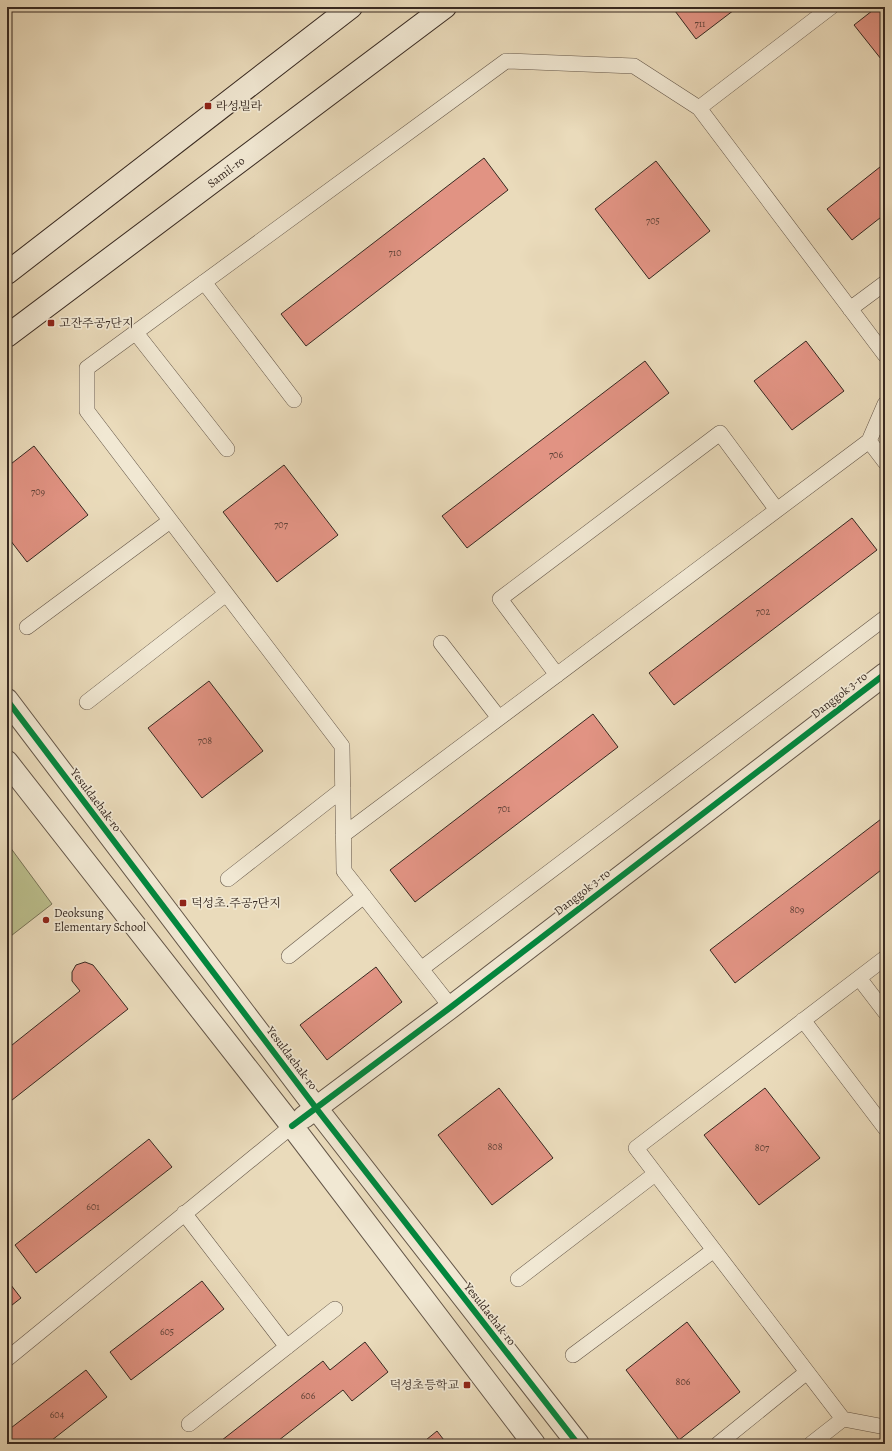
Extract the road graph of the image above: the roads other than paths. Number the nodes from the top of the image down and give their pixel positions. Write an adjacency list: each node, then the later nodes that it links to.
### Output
1 (351, 7): 5 (street)
2 (445, 7): 10 (street, Samil-ro)
3 (831, 7): 4 (lane)
4 (699, 108): 6 (lane); 8 (lane)
5 (7, 273)
6 (204, 282): 9 (lane); 12 (lane)
7 (885, 282): 8 (lane)
8 (850, 309): 11 (lane)
9 (136, 333): 15 (lane); 18 (lane)
10 (7, 336)
11 (885, 355)
12 (294, 400)
13 (885, 404): 14 (lane)
14 (869, 441): 16 (lane); 17 (lane)
15 (227, 449)
16 (885, 462)
17 (777, 510): 24 (lane); 24 (lane)
18 (170, 521): 19 (lane); 21 (lane)
19 (226, 594): 26 (lane); 29 (lane)
20 (885, 618): 35 (lane)
21 (27, 627)
22 (442, 643): 27 (lane)
23 (885, 674): 37 (street, Danggok 3-ro)
24 (557, 675): 27 (lane)
25 (7, 700): 40 (street, Yesuldaehak-ro)
26 (87, 702)
27 (499, 718): 30 (lane)
28 (7, 762): 41 (street)
29 (343, 789): 30 (lane); 31 (lane)
30 (343, 835): 32 (lane)
31 (228, 879)
32 (364, 896): 33 (lane); 35 (lane)
33 (289, 956)
34 (885, 958): 36 (lane)
35 (421, 969): 37 (lane)
36 (859, 978): 38 (lane); 39 (lane)
37 (451, 1007): 40 (street, Danggok 3-ro)
38 (885, 1012)
39 (803, 1020): 42 (lane); 43 (lane)
40 (316, 1108): 41 (street, Danggok 3-ro); 56 (street, Yesuldaehak-ro)
41 (292, 1126): 44 (lane); 55 (street)
42 (885, 1128)
43 (655, 1174): 45 (lane); 46 (lane)
44 (184, 1213): 48 (lane); 50 (lane)
45 (714, 1250): 49 (lane); 51 (lane)
46 (518, 1279)
47 (335, 1309): 48 (lane)
48 (287, 1347): 53 (lane)
49 (573, 1355)
50 (7, 1359)
51 (807, 1372): 52 (lane); 57 (lane)
52 (843, 1419): 54 (lane); 58 (lane)
53 (189, 1424)
54 (885, 1427)
55 (534, 1444)
56 (578, 1444)
57 (718, 1444)
58 (811, 1444)

